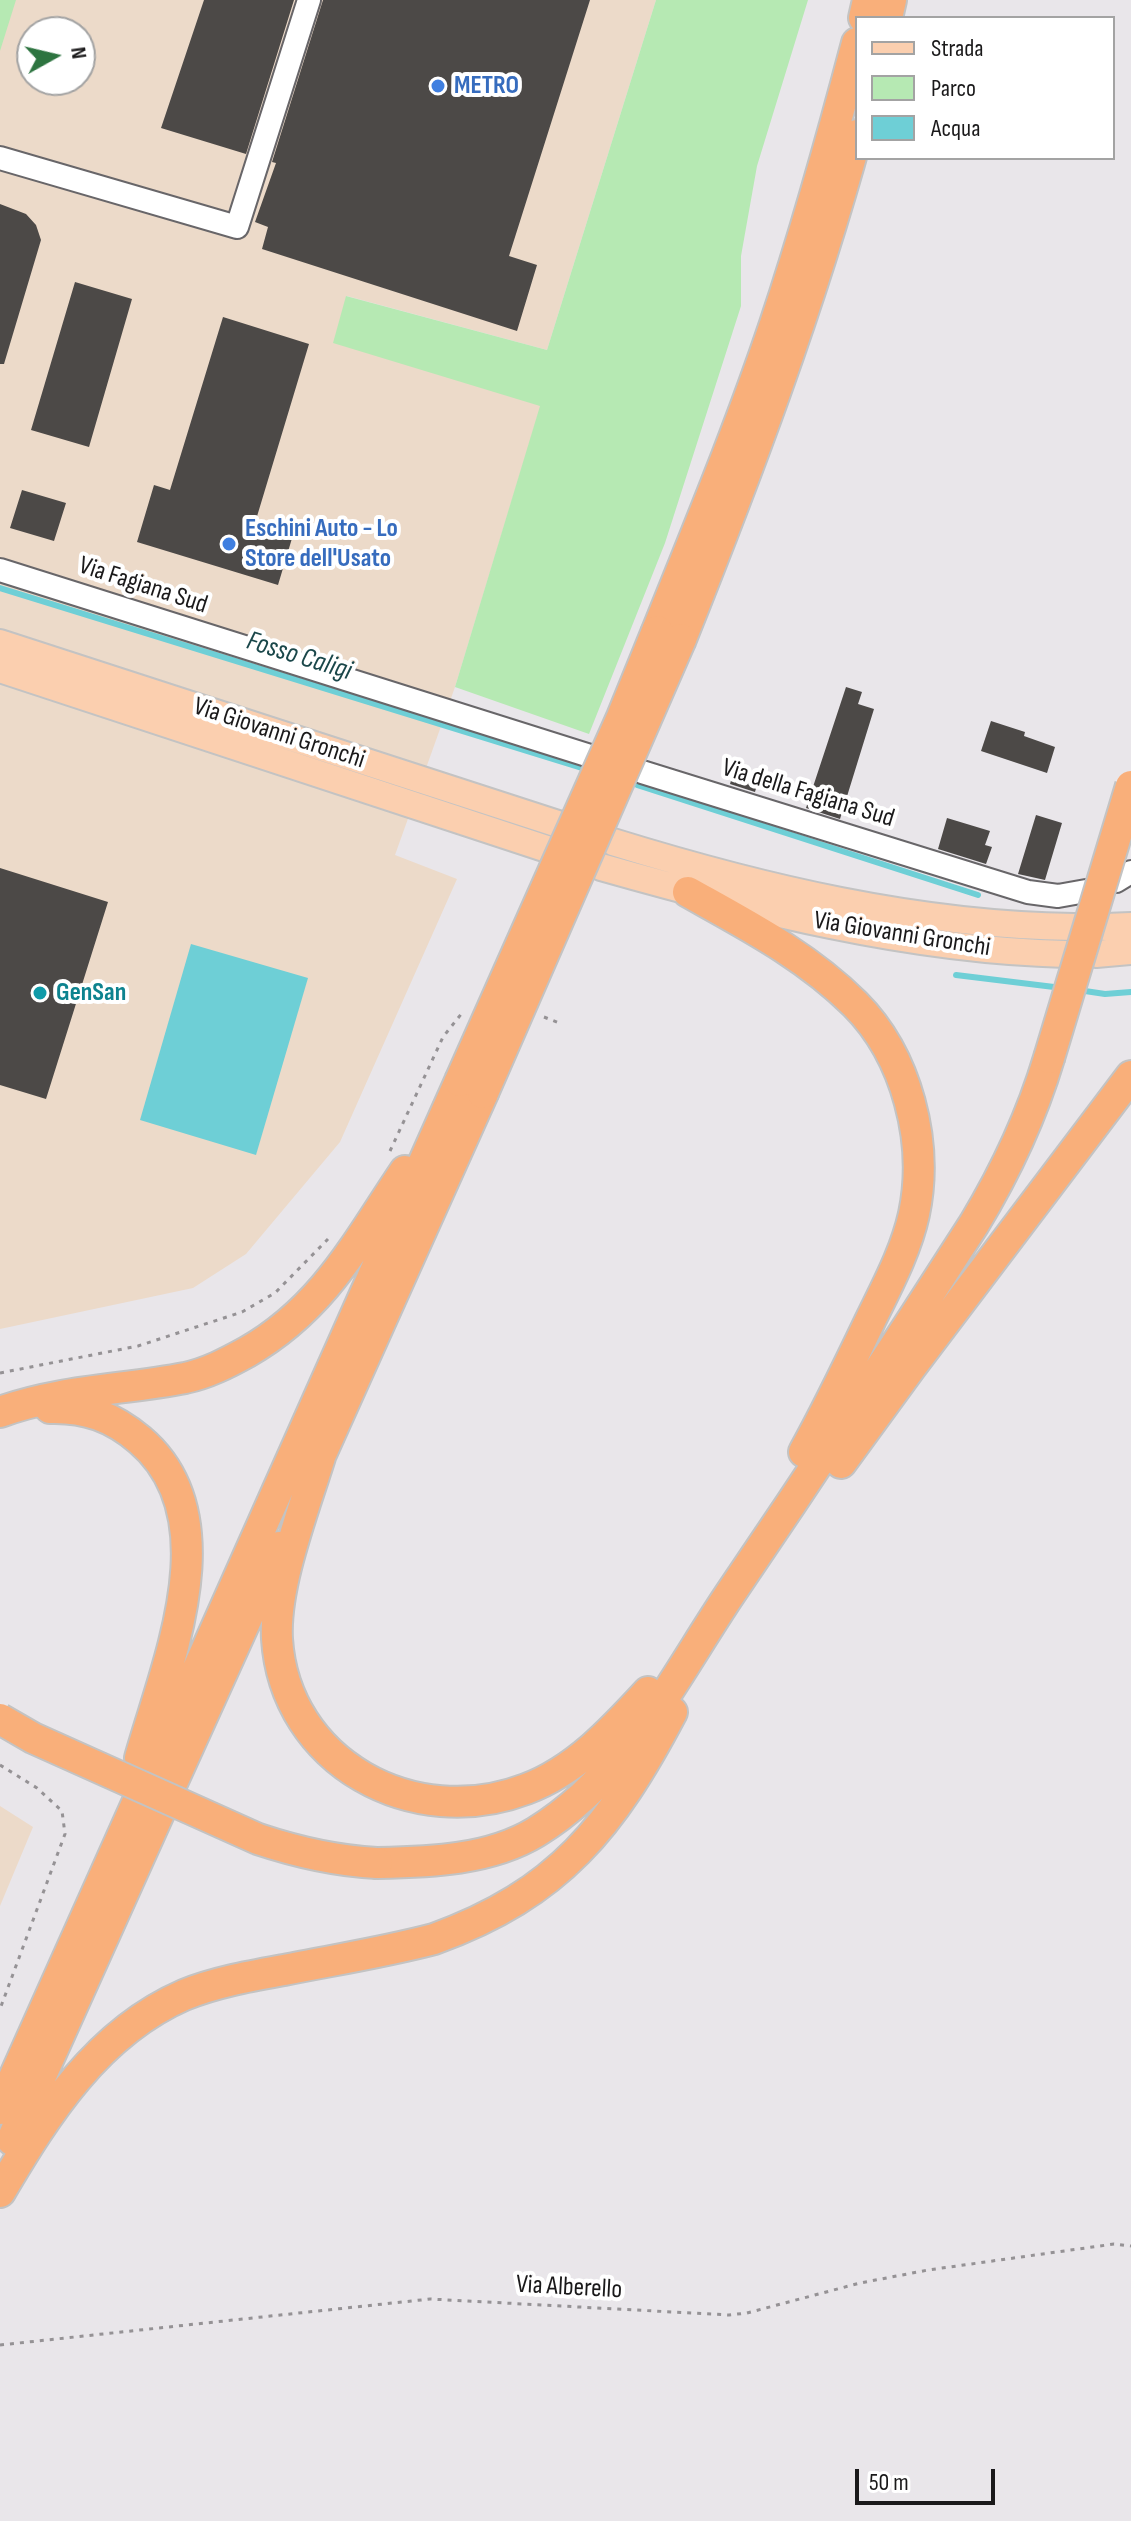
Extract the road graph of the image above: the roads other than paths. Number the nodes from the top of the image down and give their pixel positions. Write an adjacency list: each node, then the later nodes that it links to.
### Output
1 (309, 0): 4 (street)
2 (855, 51): 6 (highway)
3 (855, 142): 6 (highway)
4 (0, 158)
5 (0, 570): 9 (street, Via Fagiana Sud)
6 (669, 635): 25 (highway, bridge)
7 (0, 643): 12 (main road, Via Giovanni Gronchi)
8 (0, 669): 14 (main road, Via Giovanni Gronchi)
9 (590, 756)
10 (642, 772): 16 (street, Via della Fagiana Sud)
11 (1131, 786): 29 (highway, bridge)
12 (558, 824)
13 (613, 842): 19 (main road, Via Giovanni Gronchi)
14 (547, 849)
15 (601, 867): 17 (main road, Via Giovanni Gronchi)
16 (1086, 891)
17 (688, 892): 22 (main road, Via Giovanni Gronchi); 29 (highway)
18 (1131, 926): 20 (main road)
19 (1074, 927)
20 (1105, 927)
21 (1131, 951): 23 (main road)
22 (1065, 954)
23 (1096, 954)
24 (1131, 1076): 29 (highway)
25 (472, 1087): 26 (highway); 28 (highway)
26 (446, 1115): 27 (highway); 32 (highway)
27 (2, 1411): 32 (highway)
28 (320, 1457): 30 (highway); 32 (highway)
29 (763, 1546): 30 (highway)
30 (709, 1626): 31 (highway, bridge); 35 (highway)
31 (0, 1719)
32 (153, 1774)
33 (0, 2109): 34 (highway)
34 (0, 2167)
35 (0, 2192)

